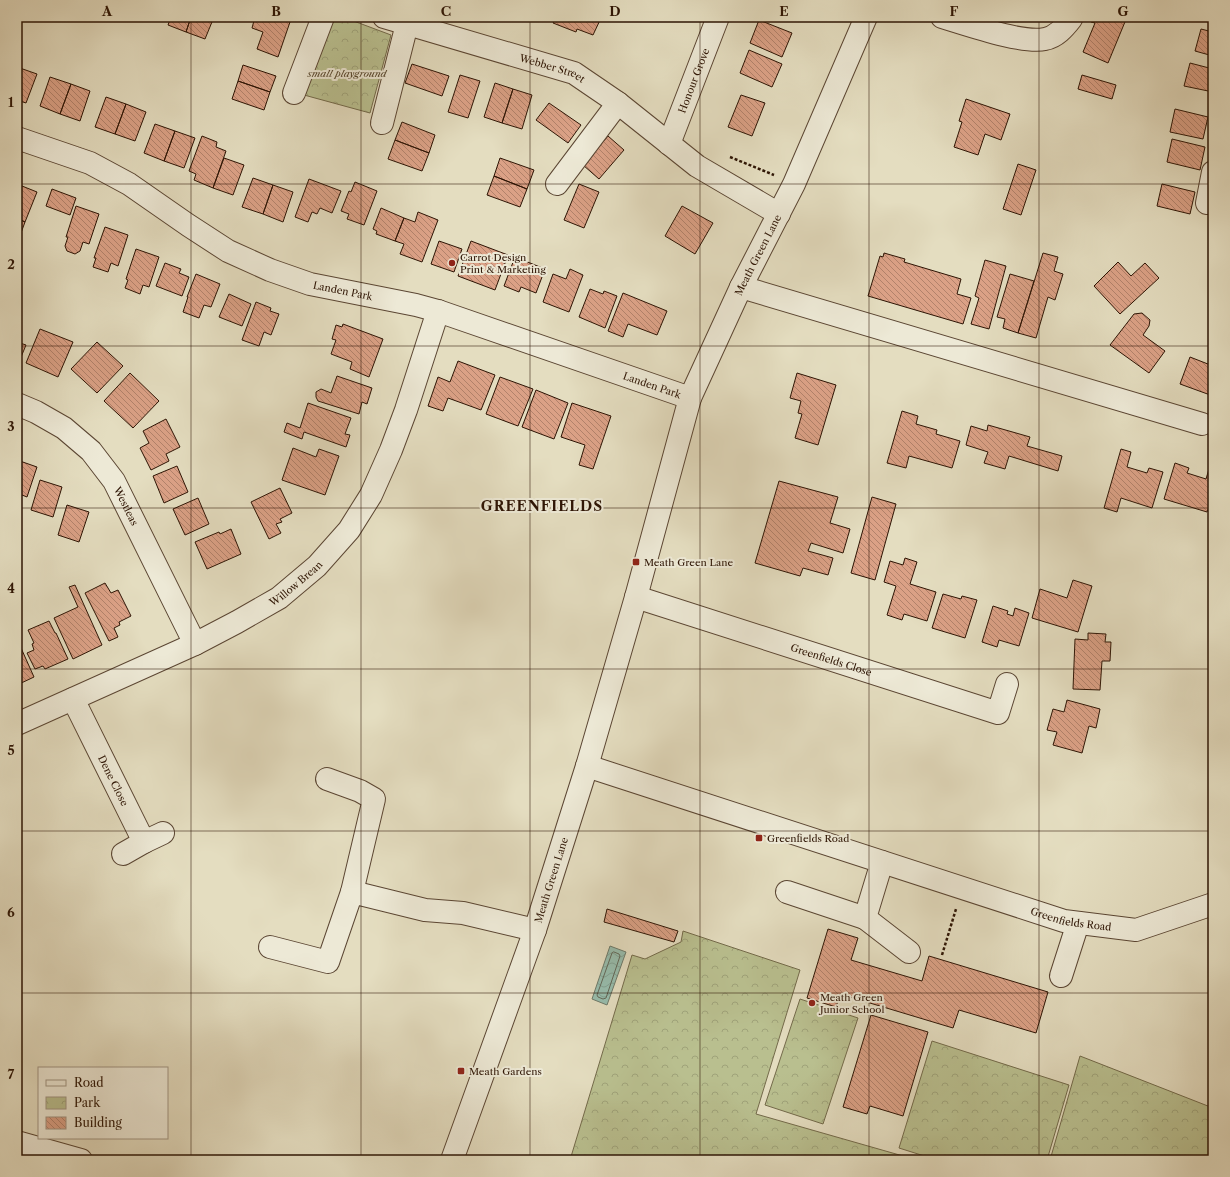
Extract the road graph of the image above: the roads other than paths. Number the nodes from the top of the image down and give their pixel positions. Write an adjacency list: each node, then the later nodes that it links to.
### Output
1 (323, 17): 8 (street)
2 (384, 17): 7 (street, Webber Street)
3 (718, 17): 12 (street, Honour Grove)
4 (866, 17): 16 (street, Meath Green Lane)
5 (942, 17): 6 (street)
6 (1071, 19)
7 (407, 24): 9 (street, Webber Street); 10 (street)
8 (294, 93)
9 (618, 103): 12 (street, Webber Street); 14 (street)
10 (382, 123)
11 (17, 138): 18 (street, Landen Park)
12 (669, 144): 16 (street, Webber Street)
13 (1213, 172): 15 (street)
14 (557, 184)
15 (1207, 203)
16 (779, 214): 17 (street, Meath Green Lane)
17 (741, 287): 19 (street, Meath Green Lane); 21 (street)
18 (438, 311): 19 (street, Landen Park); 23 (street, Willow Brean)
19 (690, 398): 22 (street, Meath Green Lane)
20 (17, 404): 23 (street, Westleas)
21 (1202, 424)
22 (636, 597): 24 (street, Greenfields Close); 27 (street, Meath Green Lane)
23 (195, 644): 25 (street, Willow Brean)
24 (1007, 684)
25 (73, 699): 26 (street, Willow Brean); 29 (street, Dene Close)
26 (17, 724)
27 (587, 766): 30 (street, Greenfields Road); 36 (street, Meath Green Lane)
28 (327, 779): 31 (street)
29 (123, 854)
30 (882, 862): 34 (street); 35 (street, Greenfields Road)
31 (352, 892): 36 (street); 37 (street)
32 (788, 892): 34 (street)
33 (1213, 904): 35 (street, Greenfields Road)
34 (865, 918): 38 (street)
35 (1078, 923): 39 (street)
36 (535, 930): 42 (street, Meath Green Lane)
37 (270, 947)
38 (909, 952)
39 (1061, 976)
40 (17, 1142): 41 (street)
41 (82, 1160)
42 (452, 1160)

